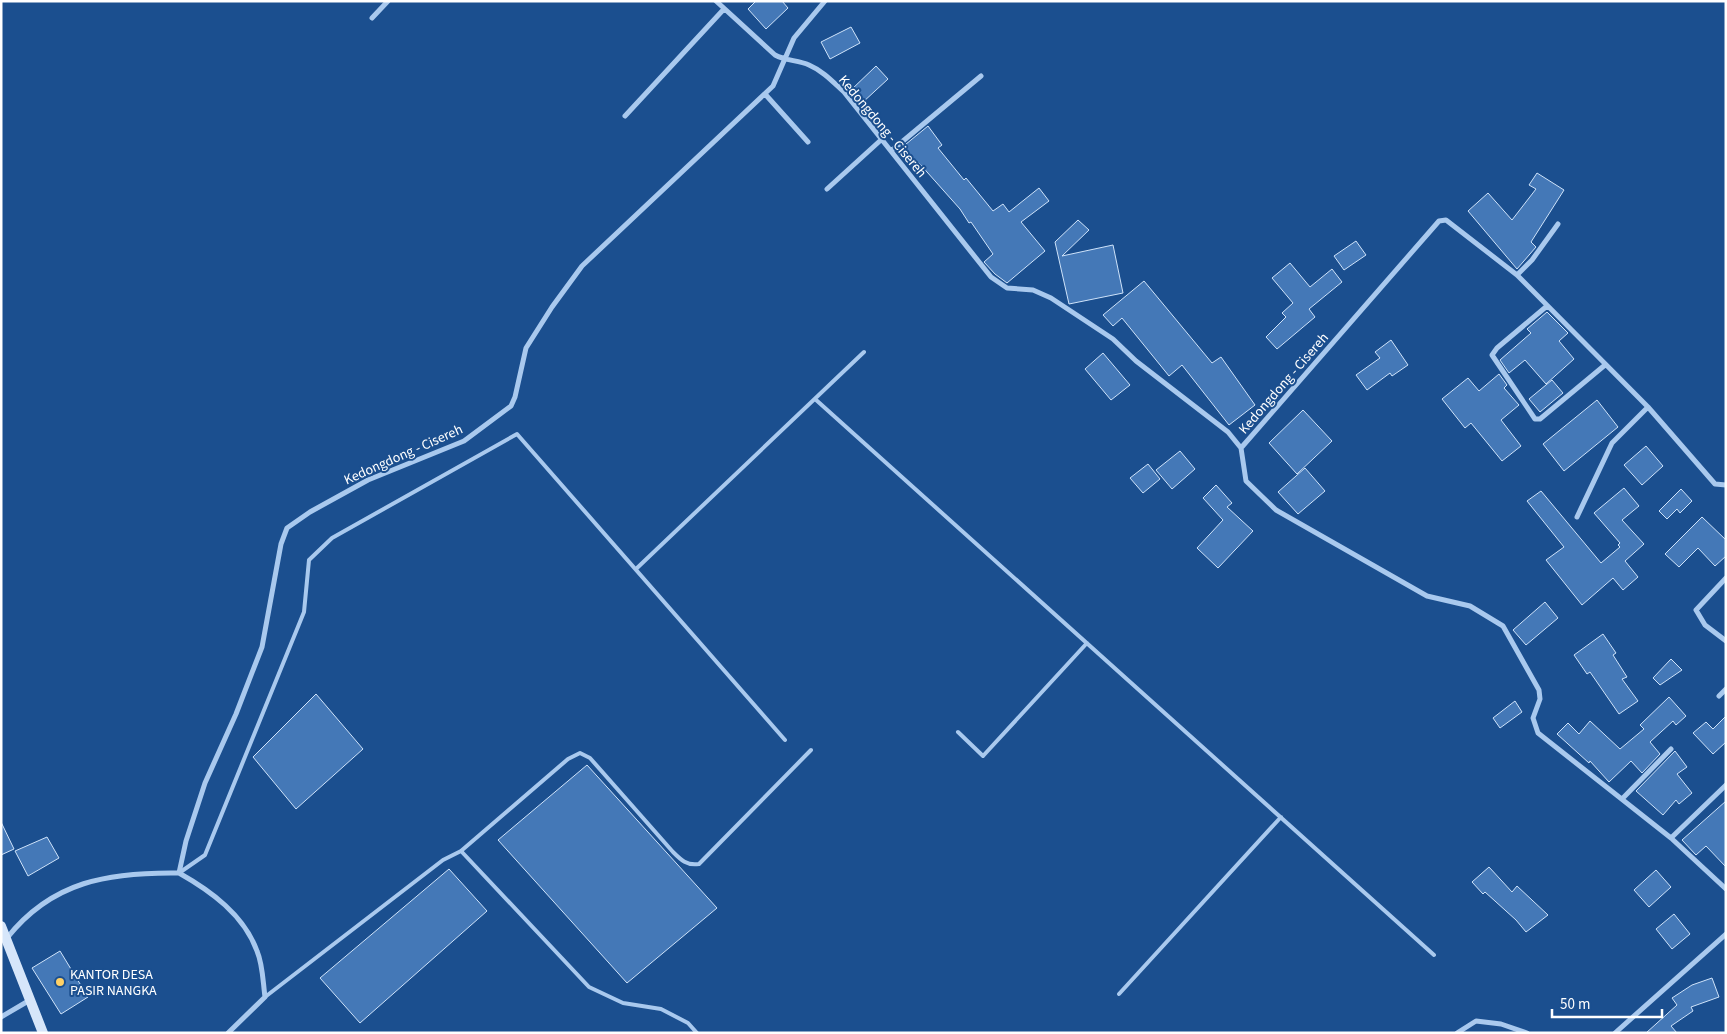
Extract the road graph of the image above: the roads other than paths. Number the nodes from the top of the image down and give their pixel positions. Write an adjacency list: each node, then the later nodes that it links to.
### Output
1 (388, 1): 5 (street)
2 (716, 1): 4 (street)
3 (825, 1): 6 (street)
4 (724, 9): 6 (street); 9 (street)
5 (372, 18)
6 (784, 60): 8 (street, Kedongdong - Cisereh); 10 (street, Kedongdong - Cisereh)
7 (982, 76): 12 (street)
8 (765, 94): 11 (street); 39 (street, Kedongdong - Cisereh)
9 (625, 116)
10 (882, 139): 12 (street, Kedongdong - Cisereh); 13 (street)
11 (808, 142)
12 (891, 151): 21 (street, Kedongdong - Cisereh)
13 (827, 189)
14 (1558, 224): 15 (street)
15 (1518, 275): 16 (street, Kedongdong - Cisereh); 21 (street, Kedongdong - Cisereh)
16 (1548, 306): 18 (street, Kedongdong - Cisereh); 18 (street)
17 (864, 352): 19 (lane)
18 (1605, 365): 20 (street, Kedongdong - Cisereh)
19 (815, 399): 24 (lane); 27 (lane)
20 (1648, 407): 22 (street, Kedongdong - Cisereh); 23 (street)
21 (1241, 448): 35 (street)
22 (1726, 485)
23 (1577, 517)
24 (636, 569): 31 (lane); 39 (lane)
25 (1726, 578): 26 (street)
26 (1726, 641)
27 (1087, 643): 30 (lane); 36 (lane)
28 (1726, 689): 29 (street)
29 (1719, 696)
30 (958, 732)
31 (785, 740)
32 (1670, 749): 35 (street)
33 (811, 750): 38 (lane)
34 (1726, 785): 37 (street)
35 (1622, 799): 37 (street)
36 (1281, 817): 44 (lane); 45 (lane)
37 (1671, 838): 40 (street)
38 (461, 851): 46 (lane); 51 (lane)
39 (178, 873): 43 (street); 46 (street)
40 (1726, 889)
41 (1, 926): 43 (street)
42 (1726, 934): 54 (street)
43 (6, 939): 47 (street)
44 (1434, 955)
45 (1119, 994)
46 (265, 997): 50 (street)
47 (31, 1000): 48 (street); 49 (street)
48 (1, 1017)
49 (43, 1033)
50 (228, 1033)
51 (697, 1033)
52 (1457, 1033): 53 (street)
53 (1527, 1033)
54 (1615, 1033)

